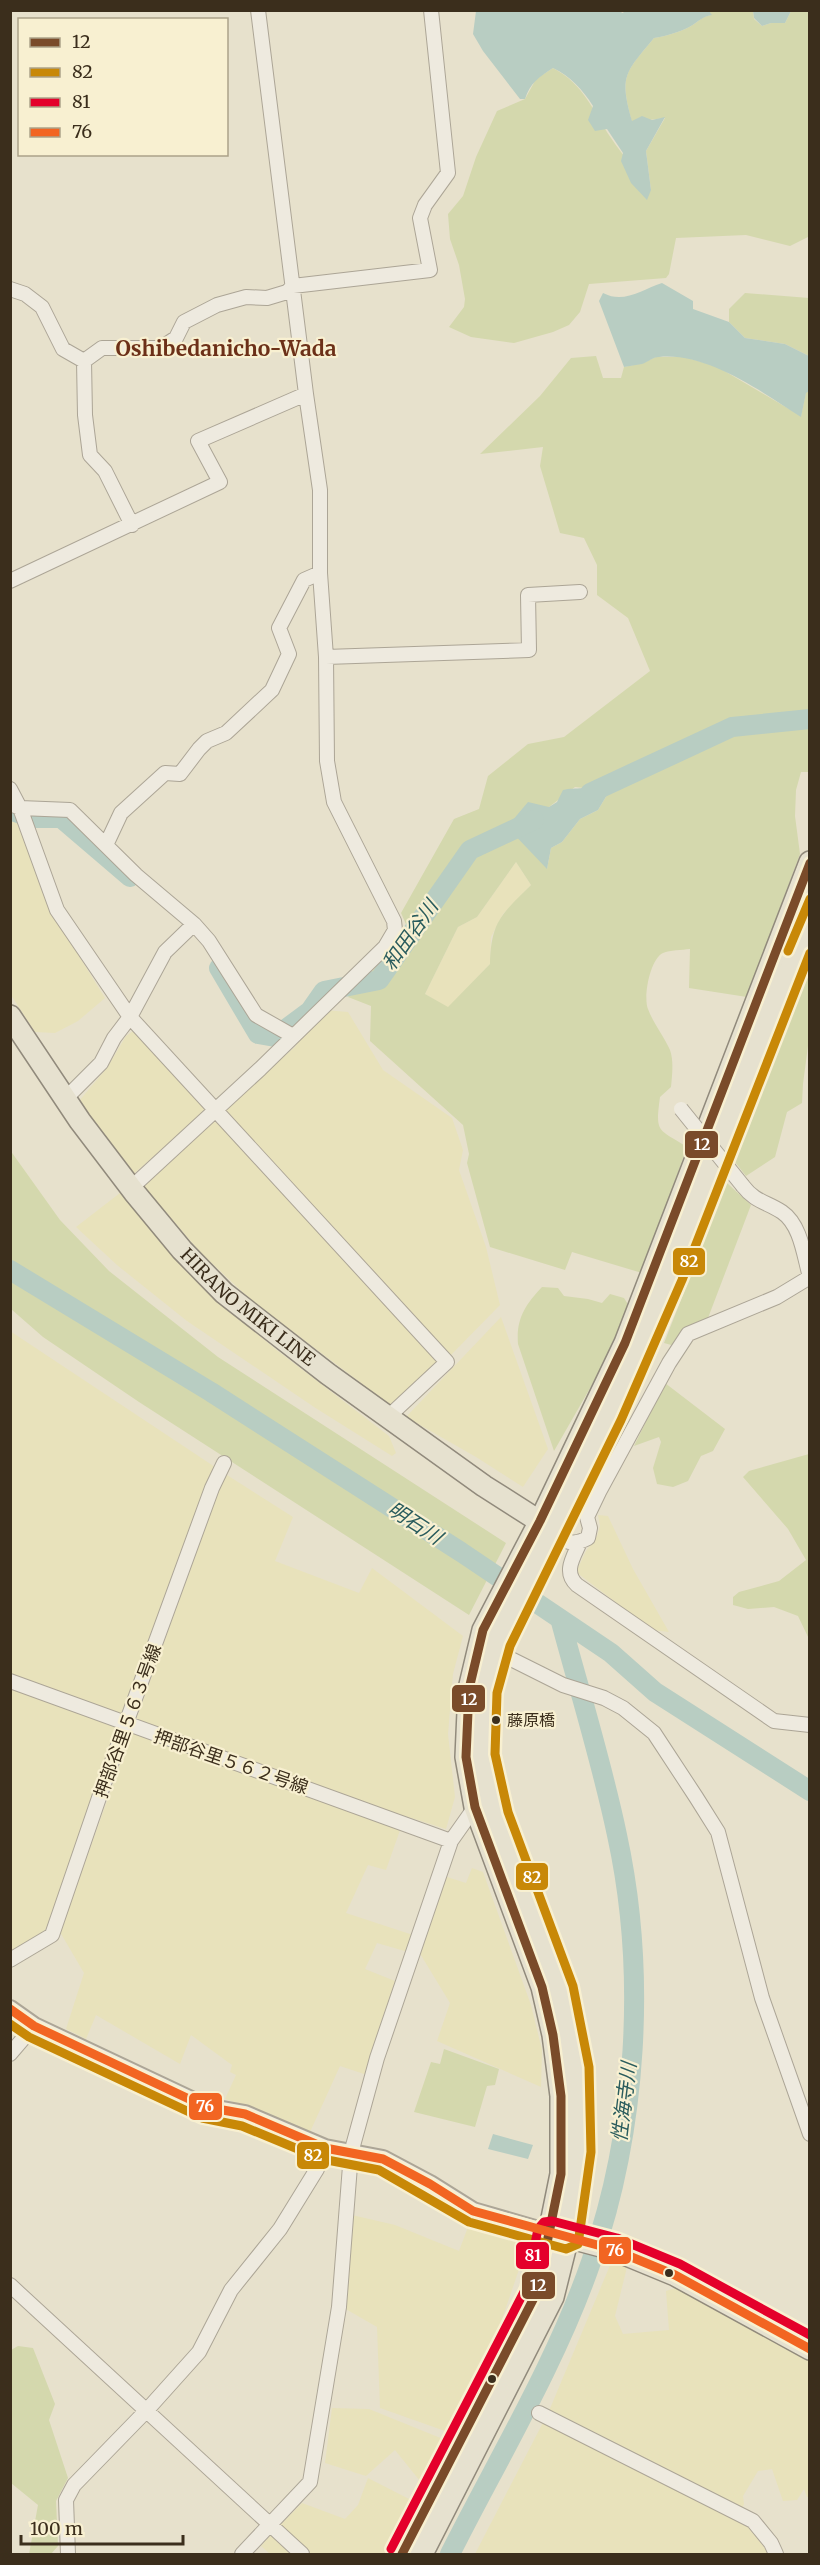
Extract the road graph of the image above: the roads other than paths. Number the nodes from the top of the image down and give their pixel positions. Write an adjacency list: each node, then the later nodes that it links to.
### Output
1 (258, 10): 3 (street)
2 (431, 10): 3 (street)
3 (293, 286): 5 (street); 6 (street)
4 (10, 289): 5 (street)
5 (84, 361): 7 (street)
6 (306, 394): 7 (street); 8 (street)
7 (132, 525): 9 (street)
8 (320, 573): 11 (street); 14 (street)
9 (10, 581)
10 (580, 592): 11 (street)
11 (326, 657): 20 (street)
12 (10, 789): 13 (street)
13 (15, 806): 14 (street); 19 (street)
14 (106, 845): 17 (street)
15 (809, 865): 28 (main road)
16 (810, 919): 28 (main road)
17 (194, 924): 19 (street); 20 (street)
18 (10, 1016): 21 (main road, HIRANO MIKI LINE)
19 (130, 1017): 21 (street); 23 (street)
20 (293, 1036): 23 (street)
21 (66, 1098): 24 (main road, HIRANO MIKI LINE)
22 (681, 1109): 25 (street, bridge)
23 (216, 1110): 24 (street); 26 (street)
24 (132, 1188): 26 (main road, HIRANO MIKI LINE)
25 (810, 1277): 29 (street)
26 (388, 1417): 28 (main road, HIRANO MIKI LINE)
27 (224, 1463): 32 (street, 押部谷里５６３号線)
28 (546, 1525): 29 (street); 30 (main road)
29 (580, 1542): 33 (street)
30 (492, 1641): 34 (main road); 40 (street); 43 (main road)
31 (10, 1682): 32 (street, 押部谷里５６２号線)
32 (127, 1725): 35 (street, 押部谷里５６２号線); 36 (street, 押部谷里５６３号線)
33 (810, 1725)
34 (475, 1807): 35 (street); 43 (main road)
35 (452, 1841): 42 (street)
36 (10, 1960)
37 (10, 2009): 38 (street)
38 (34, 2026): 39 (street); 41 (street)
39 (10, 2054)
40 (810, 2134)
41 (325, 2148): 42 (street); 46 (street)
42 (351, 2153): 43 (street); 48 (street)
43 (568, 2237): 45 (main road); 52 (main road); 53 (main road)
44 (10, 2285): 46 (street)
45 (810, 2349)
46 (147, 2410): 48 (street); 49 (street)
47 (538, 2413): 54 (street)
48 (270, 2524): 50 (street); 51 (street)
49 (68, 2554)
50 (242, 2554)
51 (302, 2554)
52 (402, 2554)
53 (422, 2554)
54 (776, 2554)

